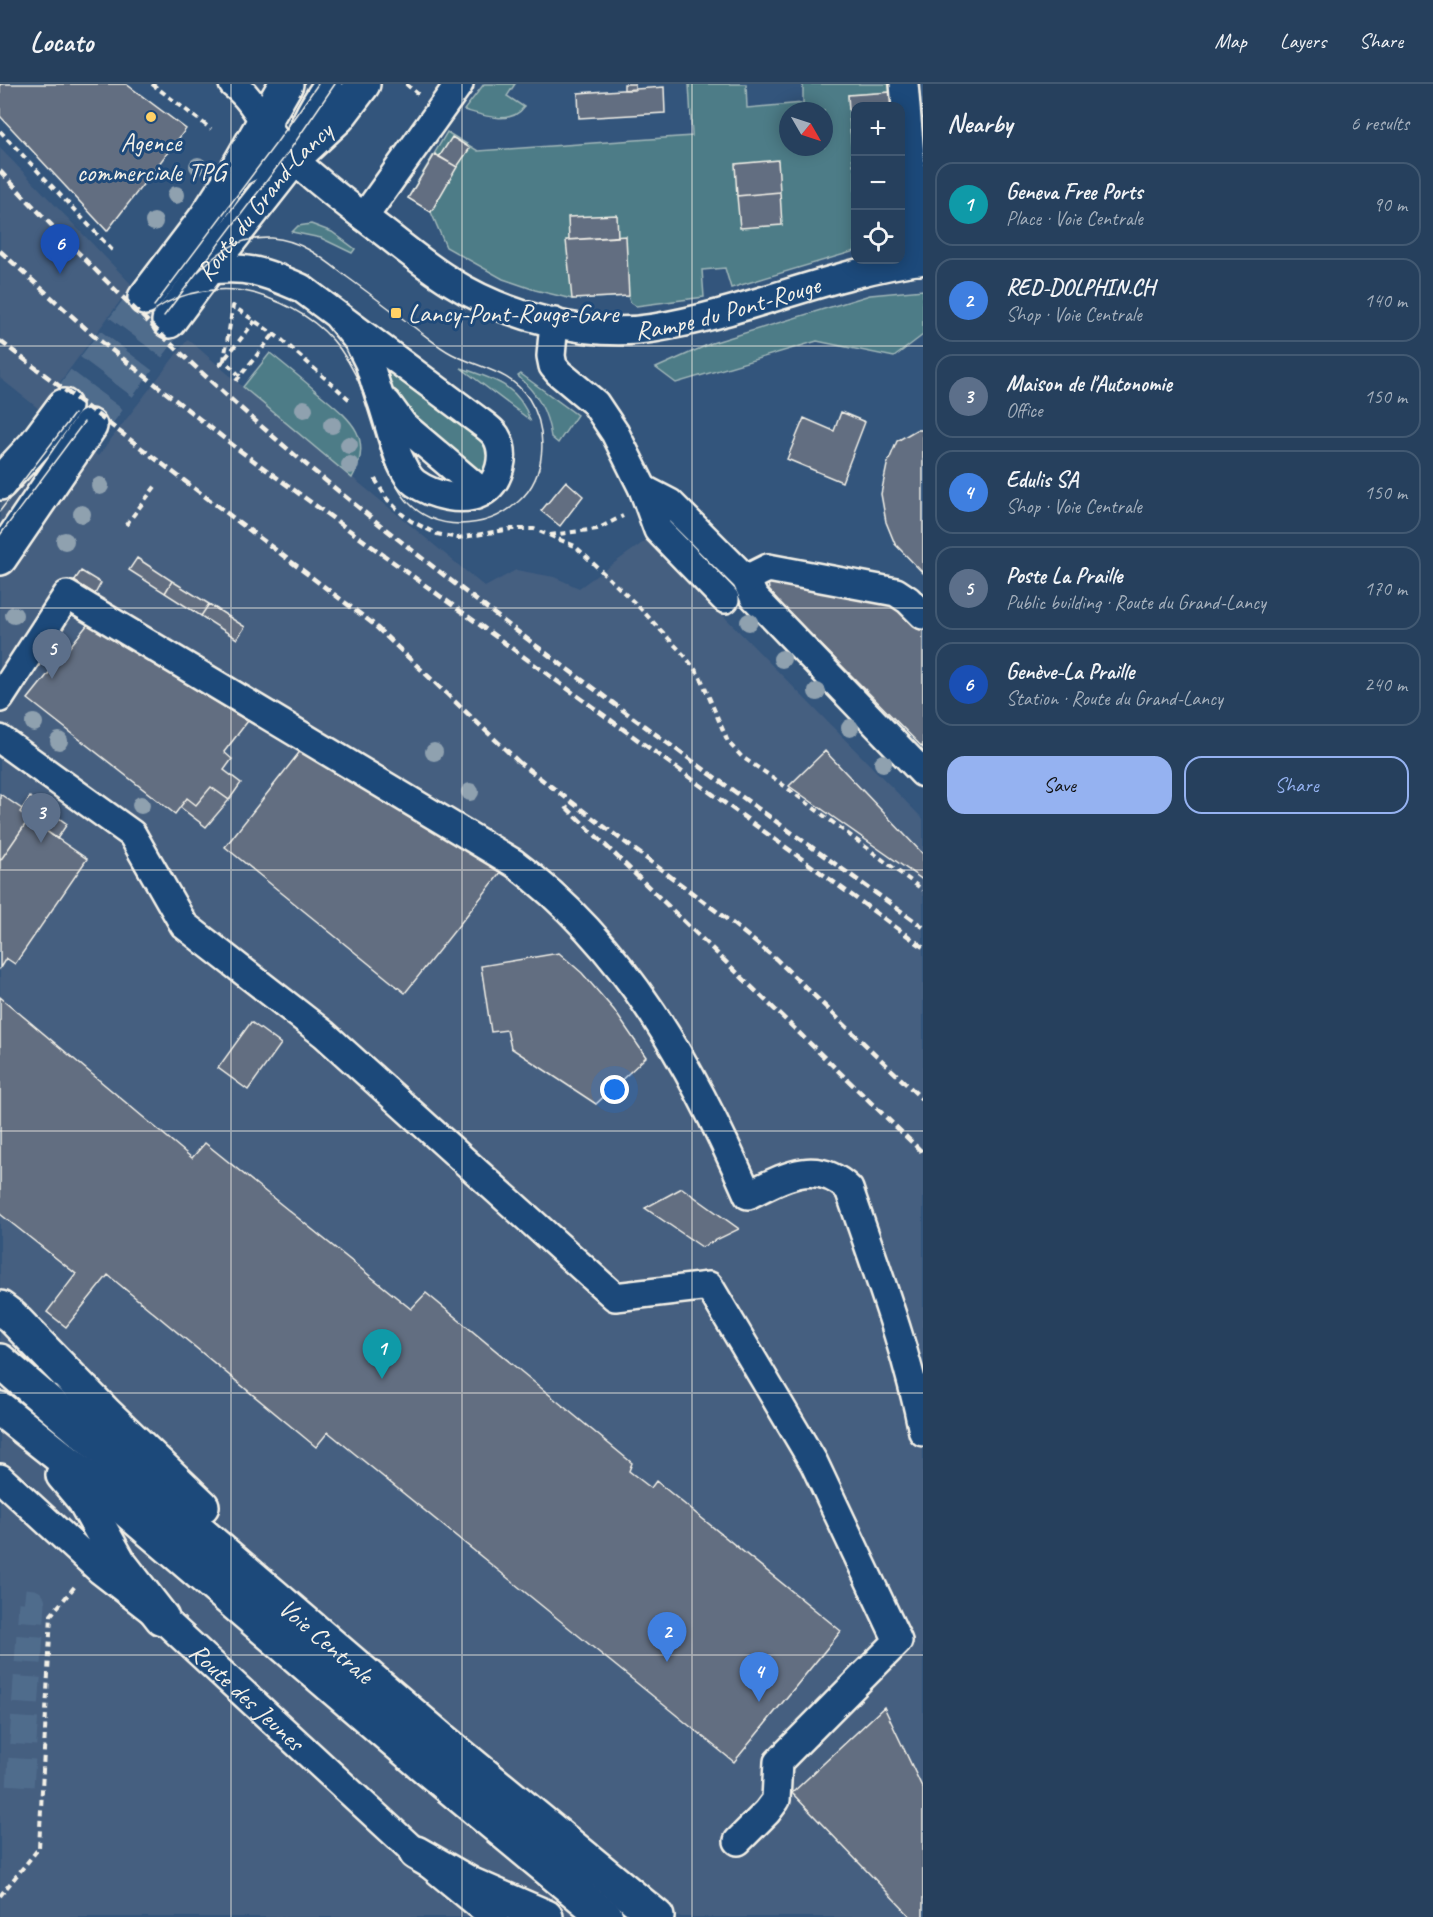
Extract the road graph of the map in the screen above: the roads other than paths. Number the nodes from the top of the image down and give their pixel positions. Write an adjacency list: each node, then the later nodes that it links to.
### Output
1 (233, 84): 7 (street, Rampe du Pont-Rouge)
2 (286, 84): 7 (main road, Route du Grand-Lancy)
3 (328, 84): 8 (street)
4 (363, 84): 8 (main road, Route du Grand-Lancy)
5 (459, 84): 10 (street)
6 (904, 84): 11 (street)
7 (264, 121): 8 (street, Rampe du Pont-Rouge); 9 (main road, Route du Grand-Lancy)
8 (293, 159): 9 (street); 10 (street, Rampe du Pont-Rouge); 12 (main road, Route du Grand-Lancy)
9 (233, 176): 13 (main road, Route du Grand-Lancy)
10 (364, 217): 16 (street, Rampe du Pont-Rouge)
11 (921, 260): 16 (street, Rampe du Pont-Rouge)
12 (206, 271): 14 (street); 15 (main road, Route du Grand-Lancy)
13 (145, 298)
14 (336, 315): 17 (street); 22 (street)
15 (169, 321)
16 (554, 322): 21 (street)
17 (373, 378): 22 (street); 22 (street)
18 (64, 406): 20 (main road)
19 (90, 426): 23 (main road)
20 (0, 483)
21 (643, 489): 24 (street); 25 (street)
22 (482, 492)
23 (0, 558)
24 (746, 579): 26 (street); 29 (street)
25 (725, 599)
26 (923, 615)
27 (0, 698): 34 (street)
28 (0, 739): 38 (street)
29 (923, 773)
30 (6, 1312): 37 (main road)
31 (0, 1362): 37 (main road, Voie Centrale)
32 (0, 1409): 42 (main road, Voie Centrale)
33 (0, 1416): 36 (main road)
34 (923, 1432)
35 (4, 1489): 36 (street, Route des Jeunes)
36 (162, 1618): 39 (street, Route des Jeunes)
37 (442, 1740): 43 (main road, Voie Centrale)
38 (738, 1841)
39 (416, 1854): 40 (street, Route des Jeunes); 41 (main road)
40 (494, 1917)
41 (546, 1917)
42 (606, 1917)
43 (657, 1917)

